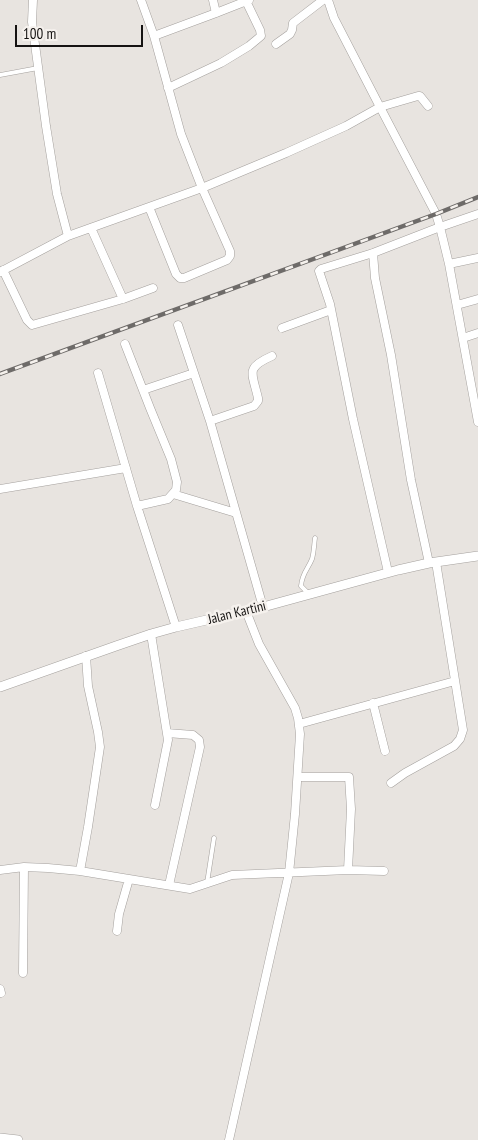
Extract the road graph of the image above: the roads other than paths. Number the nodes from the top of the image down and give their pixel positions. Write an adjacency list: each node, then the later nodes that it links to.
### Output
1 (33, 0): 10 (street)
2 (141, 0): 8 (street)
3 (213, 0): 7 (street)
4 (323, 0): 9 (street)
5 (328, 0): 14 (street)
6 (248, 1): 7 (street); 12 (street)
7 (216, 13): 8 (street)
8 (154, 36): 12 (street)
9 (276, 44)
10 (38, 68): 11 (lane); 20 (street)
11 (0, 75)
12 (168, 88): 15 (street)
13 (428, 106): 14 (street)
14 (380, 107): 15 (street); 18 (street)
15 (202, 188): 16 (street); 16 (street)
16 (149, 207): 19 (street)
17 (478, 214): 18 (street)
18 (440, 227): 21 (street); 23 (street)
19 (91, 228): 20 (street); 26 (street)
20 (68, 236): 24 (street)
21 (372, 253): 29 (street); 49 (street)
22 (478, 258): 23 (street)
23 (449, 264): 28 (street)
24 (2, 271): 26 (street)
25 (153, 288): 26 (street)
26 (123, 299)
27 (478, 299): 28 (street)
28 (457, 305): 33 (street)
29 (332, 310): 31 (street); 50 (street)
30 (178, 325): 37 (street)
31 (282, 328)
32 (478, 334): 33 (street)
33 (463, 338): 38 (street)
34 (125, 344): 39 (street)
35 (272, 356): 40 (street)
36 (98, 373): 42 (street)
37 (194, 373): 39 (street); 40 (street)
38 (474, 378): 41 (street)
39 (143, 390): 44 (street)
40 (210, 421): 46 (street)
41 (478, 422)
42 (126, 468): 43 (street); 45 (street)
43 (0, 489)
44 (173, 494): 45 (street); 46 (street)
45 (137, 506): 54 (street)
46 (236, 513): 52 (street)
47 (315, 538): 51 (lane)
48 (478, 556): 49 (street, Jalan Kartini)
49 (433, 563): 50 (street, Jalan Kartini); 57 (street)
50 (388, 572): 51 (street, Jalan Kartini)
51 (309, 594): 52 (street, Jalan Kartini)
52 (264, 607): 53 (street, Jalan Kartini)
53 (246, 611): 54 (street, Jalan Kartini); 60 (street)
54 (176, 627): 55 (street, Jalan Kartini)
55 (151, 634): 56 (street, Jalan Kartini); 61 (street)
56 (86, 656): 58 (street, Jalan Kartini); 70 (street)
57 (455, 681): 59 (street); 64 (street)
58 (0, 687)
59 (373, 703): 60 (street); 62 (street)
60 (299, 724): 63 (street)
61 (168, 733): 65 (street); 75 (street)
62 (385, 751)
63 (298, 777): 69 (street); 72 (street)
64 (391, 783)
65 (156, 805)
66 (214, 838): 74 (lane)
67 (24, 867): 68 (street); 70 (street); 77 (street)
68 (0, 870)
69 (348, 870): 71 (street); 72 (street)
70 (80, 871): 73 (street)
71 (384, 871)
72 (289, 873): 74 (street); 80 (street)
73 (129, 879): 75 (street); 76 (street)
74 (207, 883): 75 (street)
75 (169, 885)
76 (117, 931)
77 (23, 973)
78 (0, 1138): 79 (street)
79 (18, 1140)
80 (229, 1140)

